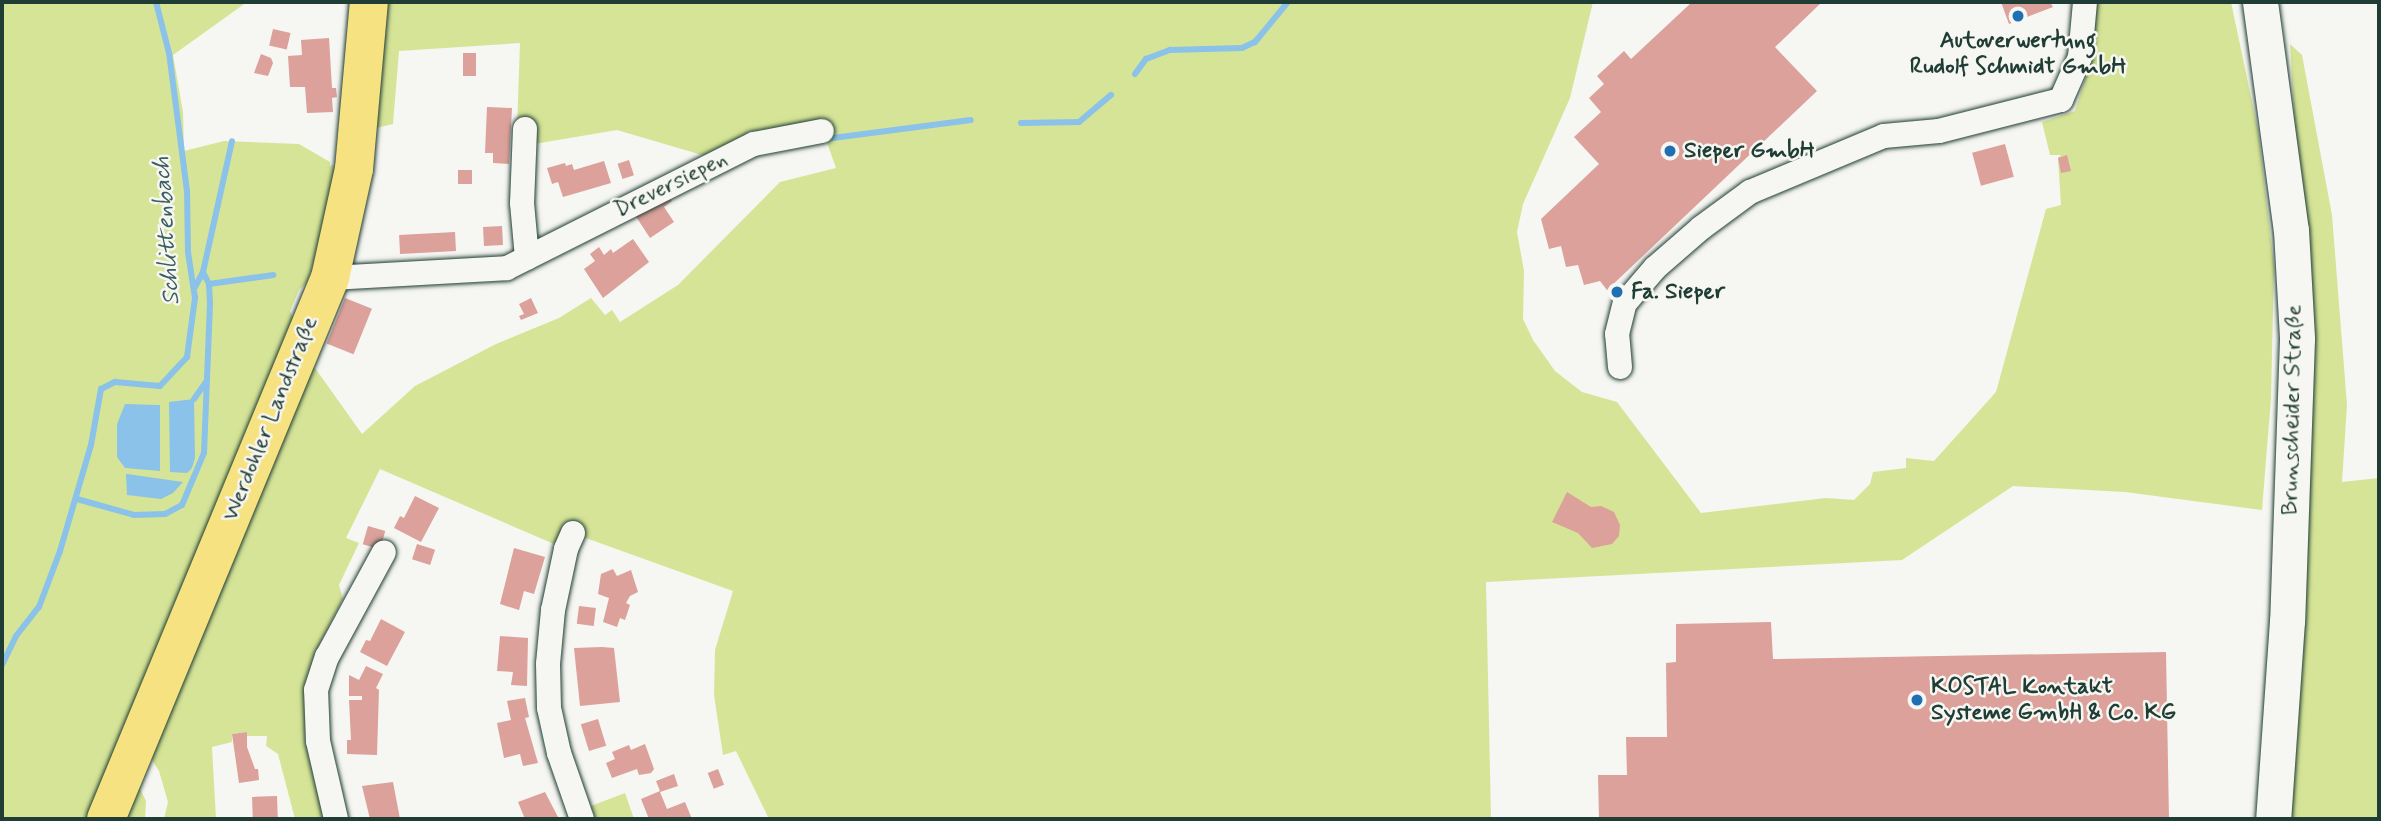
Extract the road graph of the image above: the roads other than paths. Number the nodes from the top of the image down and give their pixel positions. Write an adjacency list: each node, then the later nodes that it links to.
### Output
1 (369, 2): 7 (main road, Werdohler Landstraße)
2 (2085, 2): 8 (street)
3 (2260, 2): 14 (main road, Brunscheider Straße)
4 (526, 129): 6 (street)
5 (822, 131): 6 (street, Dreversiepen)
6 (527, 258): 7 (street, Dreversiepen)
7 (330, 278): 11 (main road, Werdohler Landstraße)
8 (1620, 367)
9 (573, 533): 13 (street)
10 (384, 552): 12 (street)
11 (106, 819)
12 (336, 819)
13 (582, 819)
14 (2273, 819)

